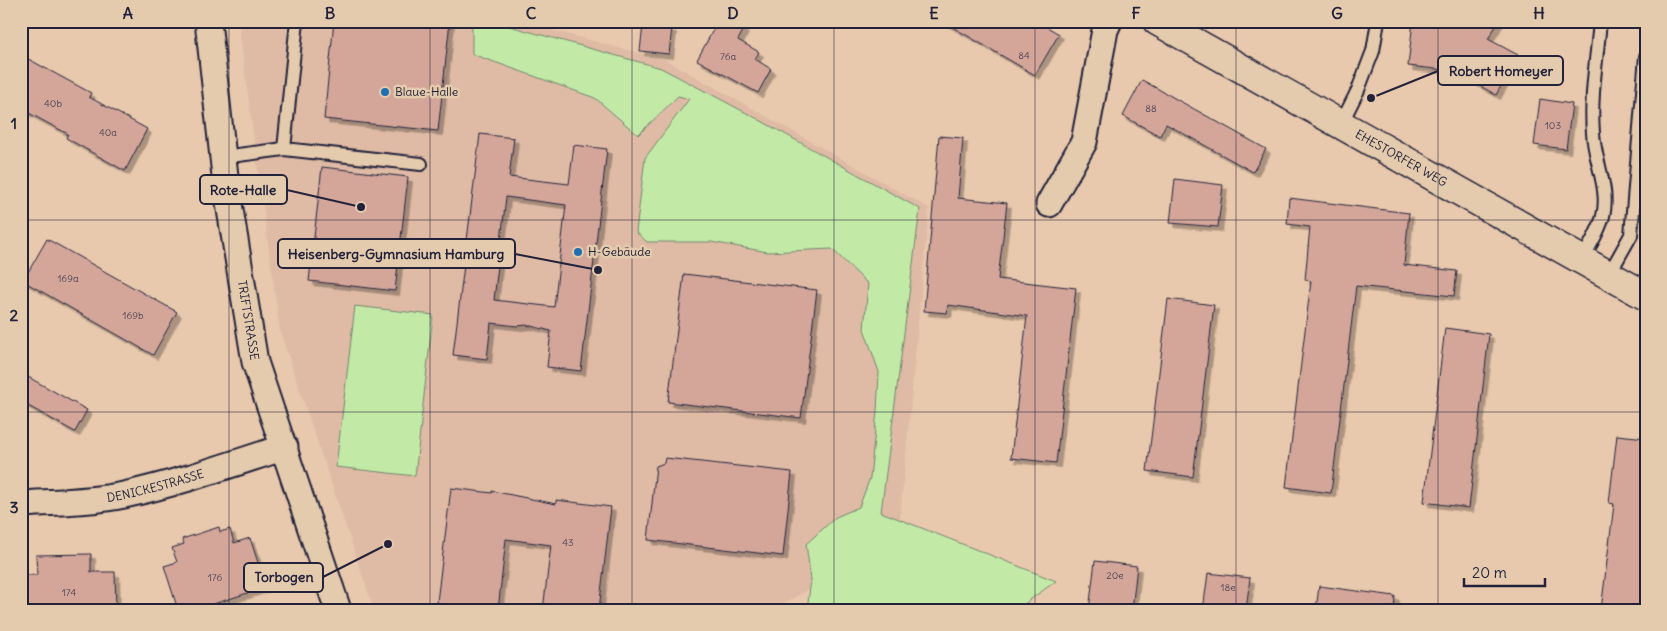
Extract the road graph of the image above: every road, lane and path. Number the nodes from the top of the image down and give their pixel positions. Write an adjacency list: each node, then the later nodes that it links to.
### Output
1 (208, 21): 10 (street, TRIFTSTRASSE)
2 (297, 21): 9 (lane)
3 (1109, 21): 12 (street)
4 (1157, 21): 8 (main road, EHESTORFER WEG)
5 (1378, 21): 8 (lane)
6 (1600, 21): 13 (lane)
7 (1646, 56): 14 (lane)
8 (1341, 124): 13 (main road, EHESTORFER WEG)
9 (284, 150): 10 (lane); 11 (lane)
10 (223, 157): 16 (street, TRIFTSTRASSE)
11 (421, 164)
12 (1049, 204)
13 (1581, 261): 14 (main road, EHESTORFER WEG)
14 (1608, 276): 15 (main road, EHESTORFER WEG)
15 (1646, 296)
16 (285, 447): 17 (street, DENICKESTRASSE); 18 (street, TRIFTSTRASSE)
17 (21, 504)
18 (338, 610)

